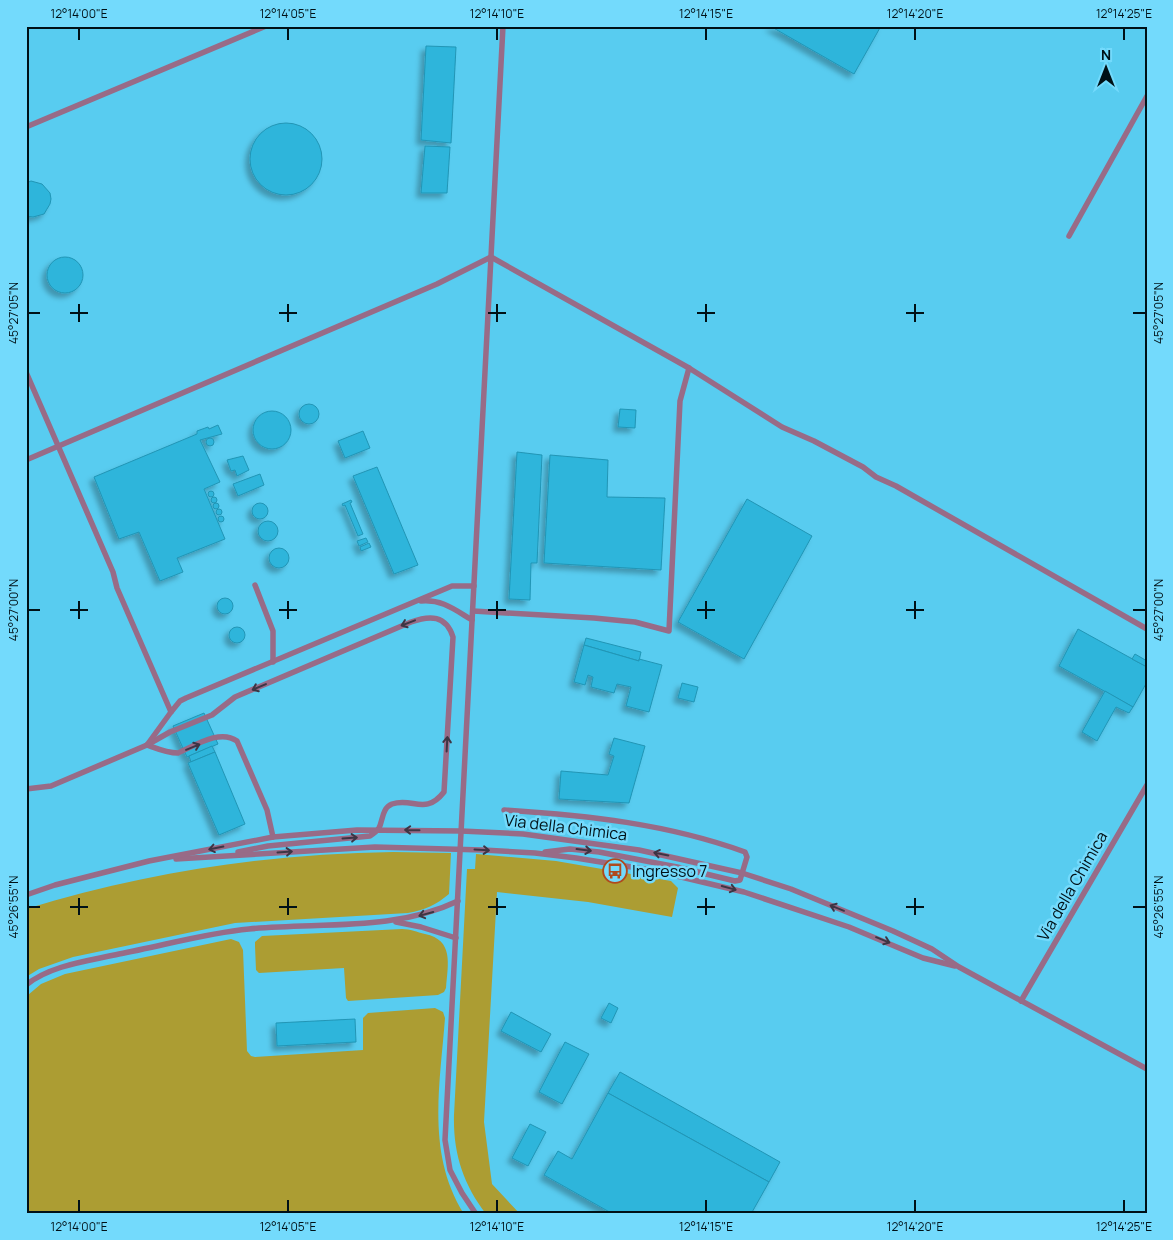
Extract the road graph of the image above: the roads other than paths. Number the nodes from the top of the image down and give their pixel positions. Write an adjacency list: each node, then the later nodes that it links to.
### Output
1 (266, 26): 4 (lane)
2 (503, 26): 6 (lane)
3 (1147, 96): 5 (lane)
4 (26, 127)
5 (1069, 236)
6 (491, 257): 7 (lane); 9 (lane); 12 (lane)
7 (689, 368): 14 (lane); 16 (lane)
8 (26, 372): 9 (lane)
9 (58, 446): 10 (lane); 18 (lane)
10 (26, 460)
11 (255, 584): 17 (lane)
12 (474, 586): 13 (lane); 14 (lane)
13 (414, 602): 15 (lane); 17 (lane)
14 (473, 611): 15 (lane)
15 (472, 620): 24 (lane)
16 (1147, 628)
17 (273, 662): 18 (lane)
18 (171, 712): 19 (lane)
19 (147, 745): 21 (lane); 23 (lane, one-way to 19); 25 (lane, one-way to 25)
20 (1147, 785): 37 (lane, Via della Chimica)
21 (26, 789)
22 (504, 810): 30 (lane)
23 (377, 830): 24 (lane, Via della Chimica, one-way to 23); 25 (lane, Via della Chimica); 28 (lane, one-way to 23)
24 (461, 831): 26 (lane); 30 (lane, Via della Chimica, one-way to 24)
25 (273, 838): 29 (lane, Via della Chimica, one-way to 29)
26 (461, 850): 27 (lane, Via della Chimica, one-way to 27); 28 (lane, Via della Chimica, one-way to 26); 32 (lane)
27 (535, 853): 30 (lane, one-way to 30); 35 (lane, Via della Chimica, one-way to 35)
28 (215, 856): 29 (lane, Via della Chimica)
29 (149, 861): 31 (lane, Via della Chimica)
30 (742, 873): 35 (lane, Via della Chimica, one-way to 30)
31 (26, 895)
32 (458, 901): 33 (lane, one-way to 33); 34 (lane)
33 (392, 922): 34 (lane); 36 (lane)
34 (456, 938): 39 (lane)
35 (959, 967): 37 (lane, Via della Chimica)
36 (26, 985)
37 (1021, 1001): 38 (lane, Via della Chimica)
38 (1147, 1069)
39 (476, 1214)

